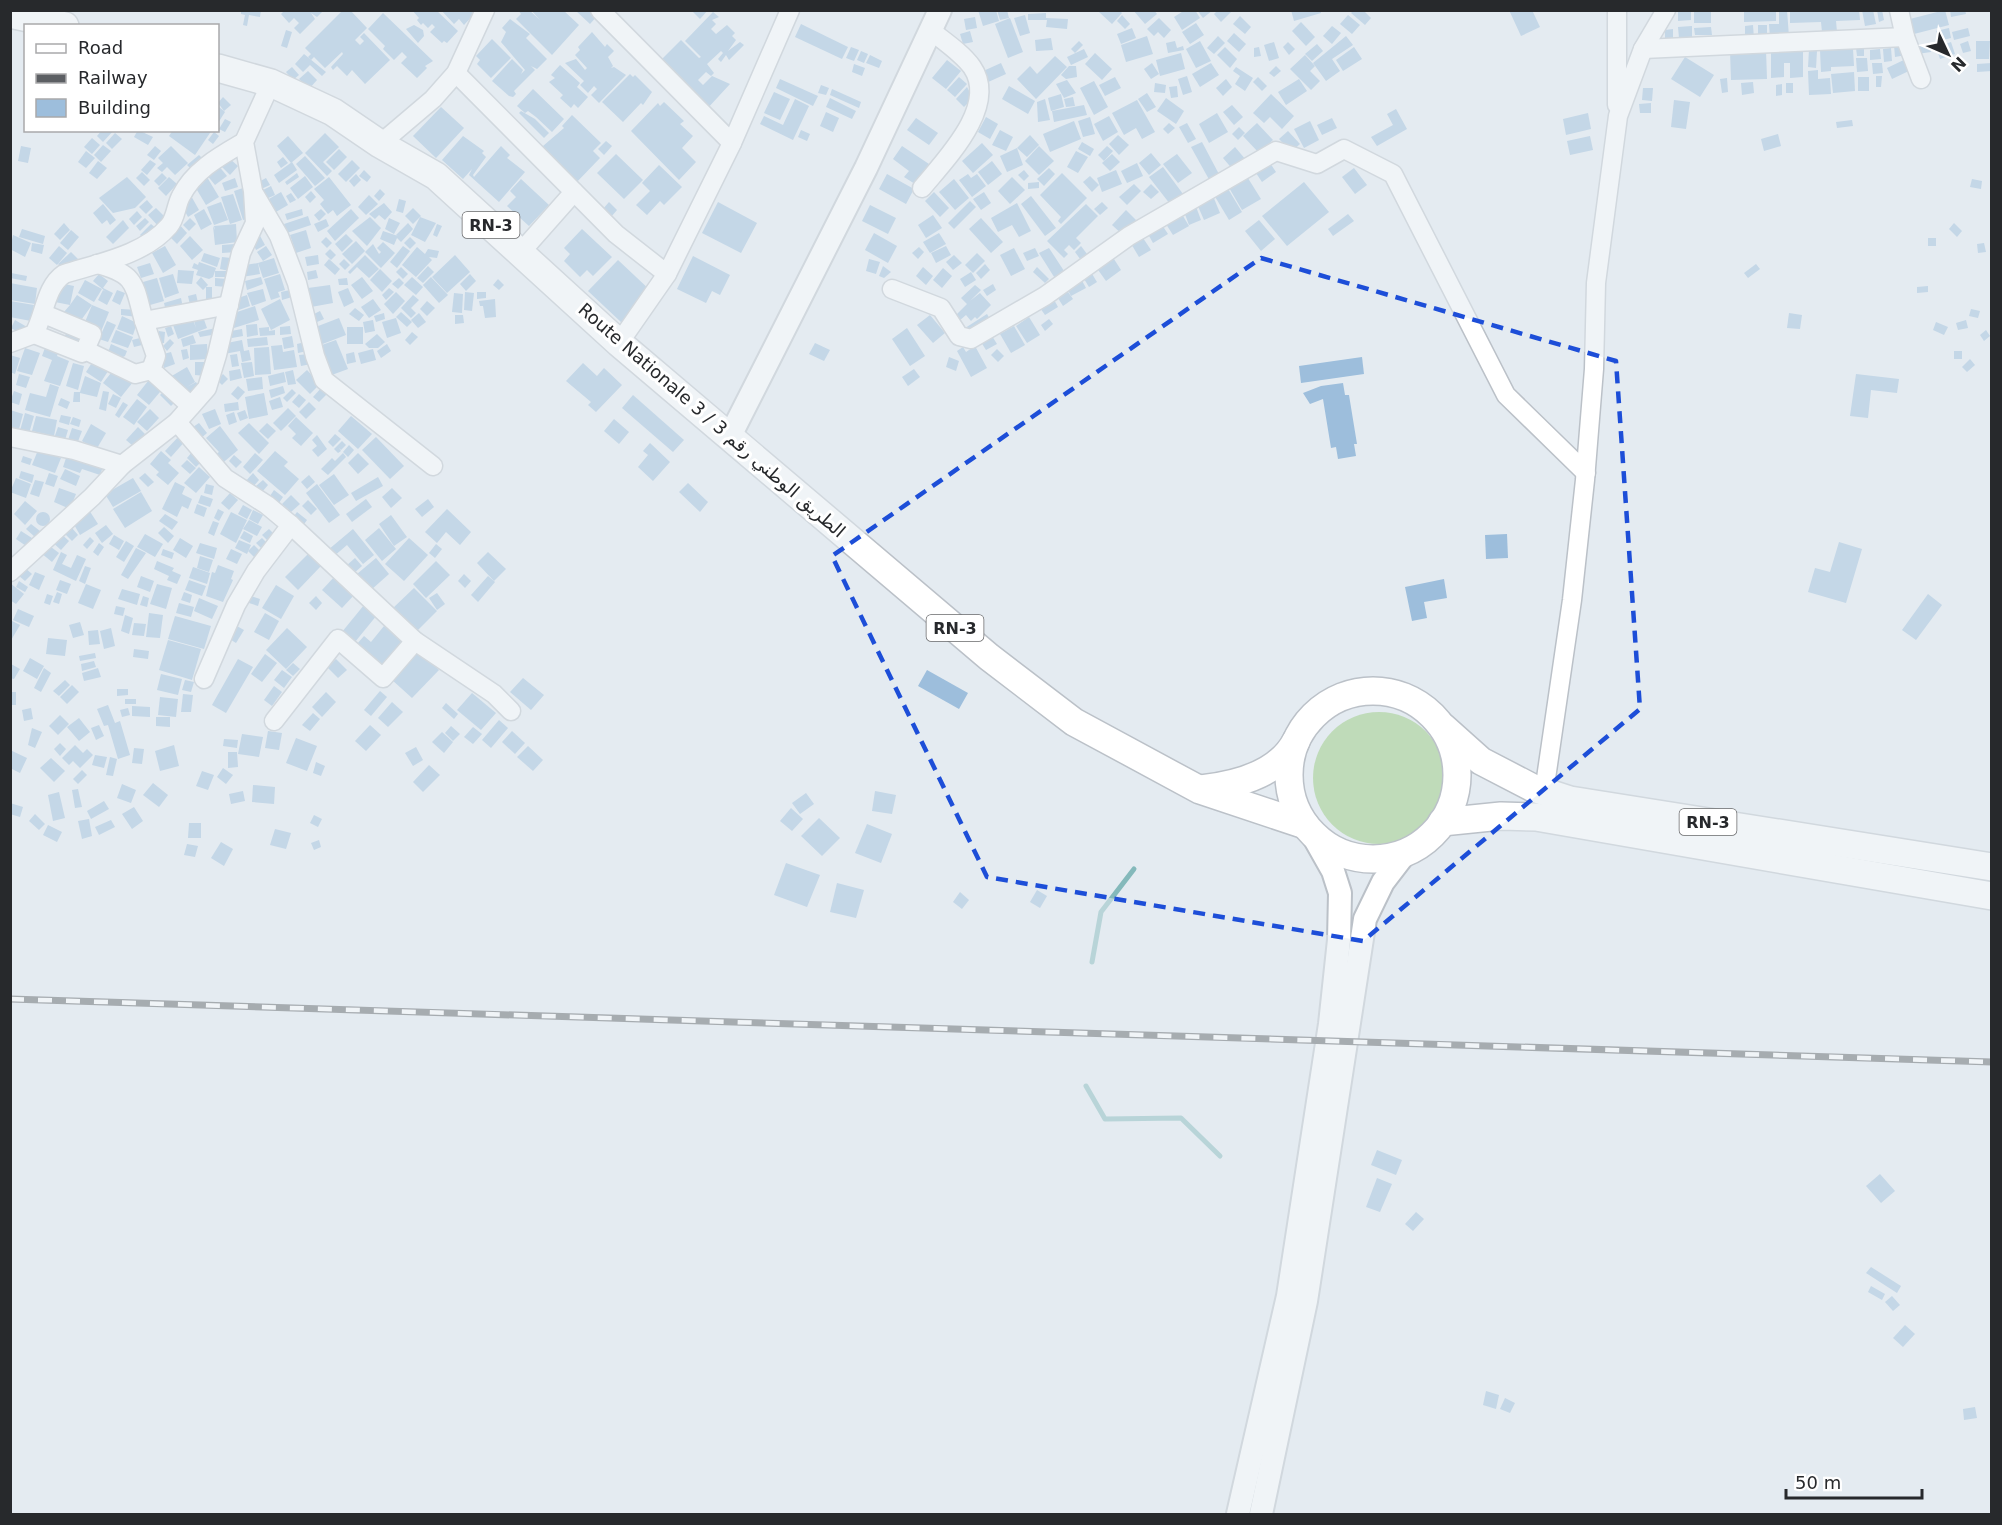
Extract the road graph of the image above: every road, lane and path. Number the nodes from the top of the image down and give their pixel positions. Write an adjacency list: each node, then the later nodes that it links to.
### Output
1 (485, 10): 13 (street)
2 (600, 10): 18 (street)
3 (790, 10): 18 (street)
4 (1617, 10): 16 (street)
5 (1666, 10): 11 (street)
6 (1899, 10): 10 (street)
7 (10, 14): 9 (highway)
8 (935, 20): 20 (street); 37 (main road)
9 (56, 24)
10 (1905, 37): 11 (street); 14 (street)
11 (1643, 49): 16 (street)
12 (219, 68): 15 (highway, Route Nationale 3 / الطريق الوطني رقم 3 / RN-3)
13 (456, 73): 19 (street); 22 (street)
14 (1921, 79)
15 (271, 83): 17 (street); 19 (highway, Route Nationale 3 / الطريق الوطني رقم 3 / RN-3)
16 (1618, 116): 41 (street)
17 (244, 142): 21 (street); 24 (street)
18 (732, 143): 25 (street)
19 (380, 144): 23 (highway, Route Nationale 3 / الطريق الوطني رقم 3 / RN-3)
20 (922, 189)
21 (253, 191): 27 (street); 40 (street)
22 (574, 192): 23 (street); 25 (street)
23 (521, 252): 32 (highway, Route Nationale 3 / الطريق الوطني رقم 3 / RN-3)
24 (97, 263): 28 (street); 29 (street)
25 (667, 274): 32 (street)
26 (892, 289): 41 (street)
27 (229, 305): 29 (street); 35 (street)
28 (44, 314): 30 (street); 33 (street)
29 (144, 321): 34 (street)
30 (34, 334): 31 (street); 33 (street)
31 (10, 343)
32 (619, 343): 37 (highway, Route Nationale 3 / الطريق الوطني رقم 3 / RN-3)
33 (85, 350): 34 (street)
34 (151, 370): 35 (street)
35 (191, 406): 36 (street)
36 (177, 422): 39 (street); 42 (street)
37 (730, 436): 50 (highway, Route Nationale 3 / الطريق الوطني رقم 3 / RN-3)
38 (10, 437): 39 (street)
39 (122, 465): 43 (street)
40 (433, 466)
41 (1586, 473): 51 (street)
42 (291, 525): 44 (street); 45 (street)
43 (10, 572)
44 (415, 641): 46 (street); 47 (street)
45 (204, 679)
46 (511, 711)
47 (274, 721)
48 (1443, 727): 49 (highway); 51 (highway, RN-3); 52 (highway)
49 (1296, 740): 50 (highway); 53 (highway)
50 (1200, 790): 53 (highway, RN-3)
51 (1544, 792): 55 (highway, RN-3)
52 (1442, 822): 54 (highway); 56 (highway, RN-3)
53 (1308, 828): 54 (highway); 57 (main road)
54 (1406, 852): 58 (main road)
55 (1992, 867)
56 (1992, 896)
57 (1238, 1515)
58 (1261, 1515)

